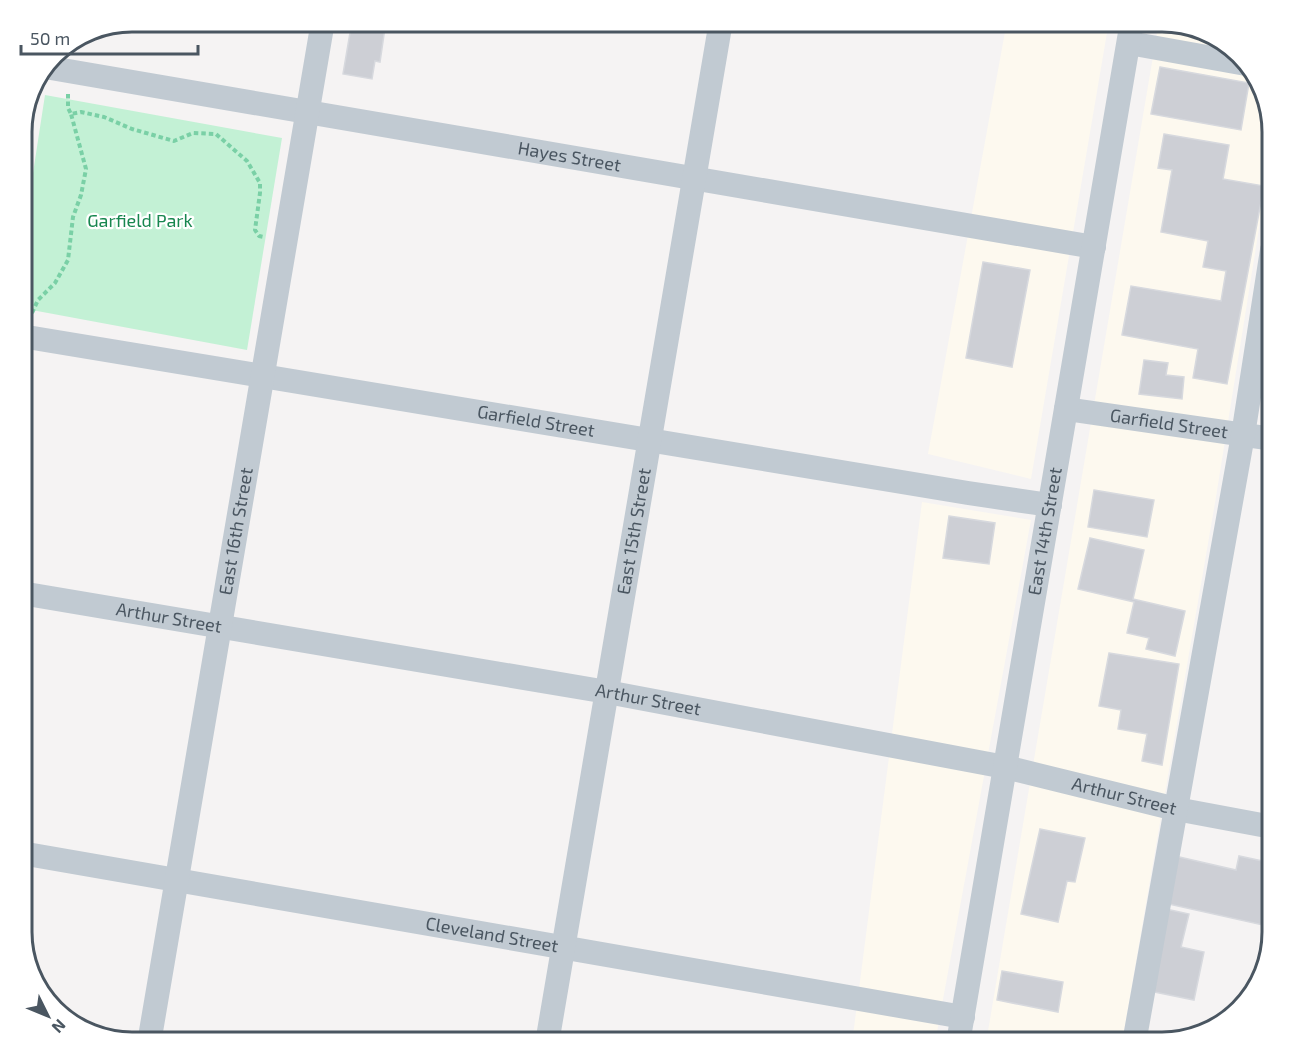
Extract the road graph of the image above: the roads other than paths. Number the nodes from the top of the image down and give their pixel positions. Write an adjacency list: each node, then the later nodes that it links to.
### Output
1 (321, 32): 6 (street, East 16th Street)
2 (720, 32): 7 (street, East 15th Street)
3 (1130, 32): 4 (street); 8 (street, East 14th Street)
4 (1230, 60)
5 (56, 69): 6 (street, Hayes Street)
6 (307, 112): 7 (street, Hayes Street); 11 (street, East 16th Street)
7 (695, 178): 8 (street, Hayes Street); 15 (street, East 15th Street)
8 (1094, 247): 12 (street, East 14th Street)
9 (1262, 314): 13 (street)
10 (32, 337): 11 (street, Garfield Street)
11 (262, 376): 15 (street, Garfield Street); 18 (street, East 16th Street)
12 (1066, 409): 13 (street, Garfield Street); 16 (street, East 14th Street)
13 (1243, 435): 14 (street, Garfield Street); 21 (street)
14 (1262, 438)
15 (650, 440): 16 (street, Garfield Street); 19 (street, East 15th Street)
16 (1050, 504): 20 (street, East 14th Street)
17 (32, 595): 18 (street, Arthur Street)
18 (220, 627): 19 (street, Arthur Street); 24 (street, East 16th Street)
19 (607, 692): 20 (street, Arthur Street); 25 (street, East 15th Street)
20 (1005, 767): 21 (street, Arthur Street); 26 (street, East 14th Street)
21 (1176, 809): 22 (street, Arthur Street); 30 (street)
22 (1262, 825)
23 (32, 855): 24 (street, Cleveland Street)
24 (177, 880): 25 (street, Cleveland Street); 27 (street, East 16th Street)
25 (563, 947): 26 (street, Cleveland Street); 28 (street, East 15th Street)
26 (963, 1017): 29 (street, East 14th Street)
27 (151, 1032)
28 (549, 1032)
29 (960, 1032)
30 (1136, 1032)

